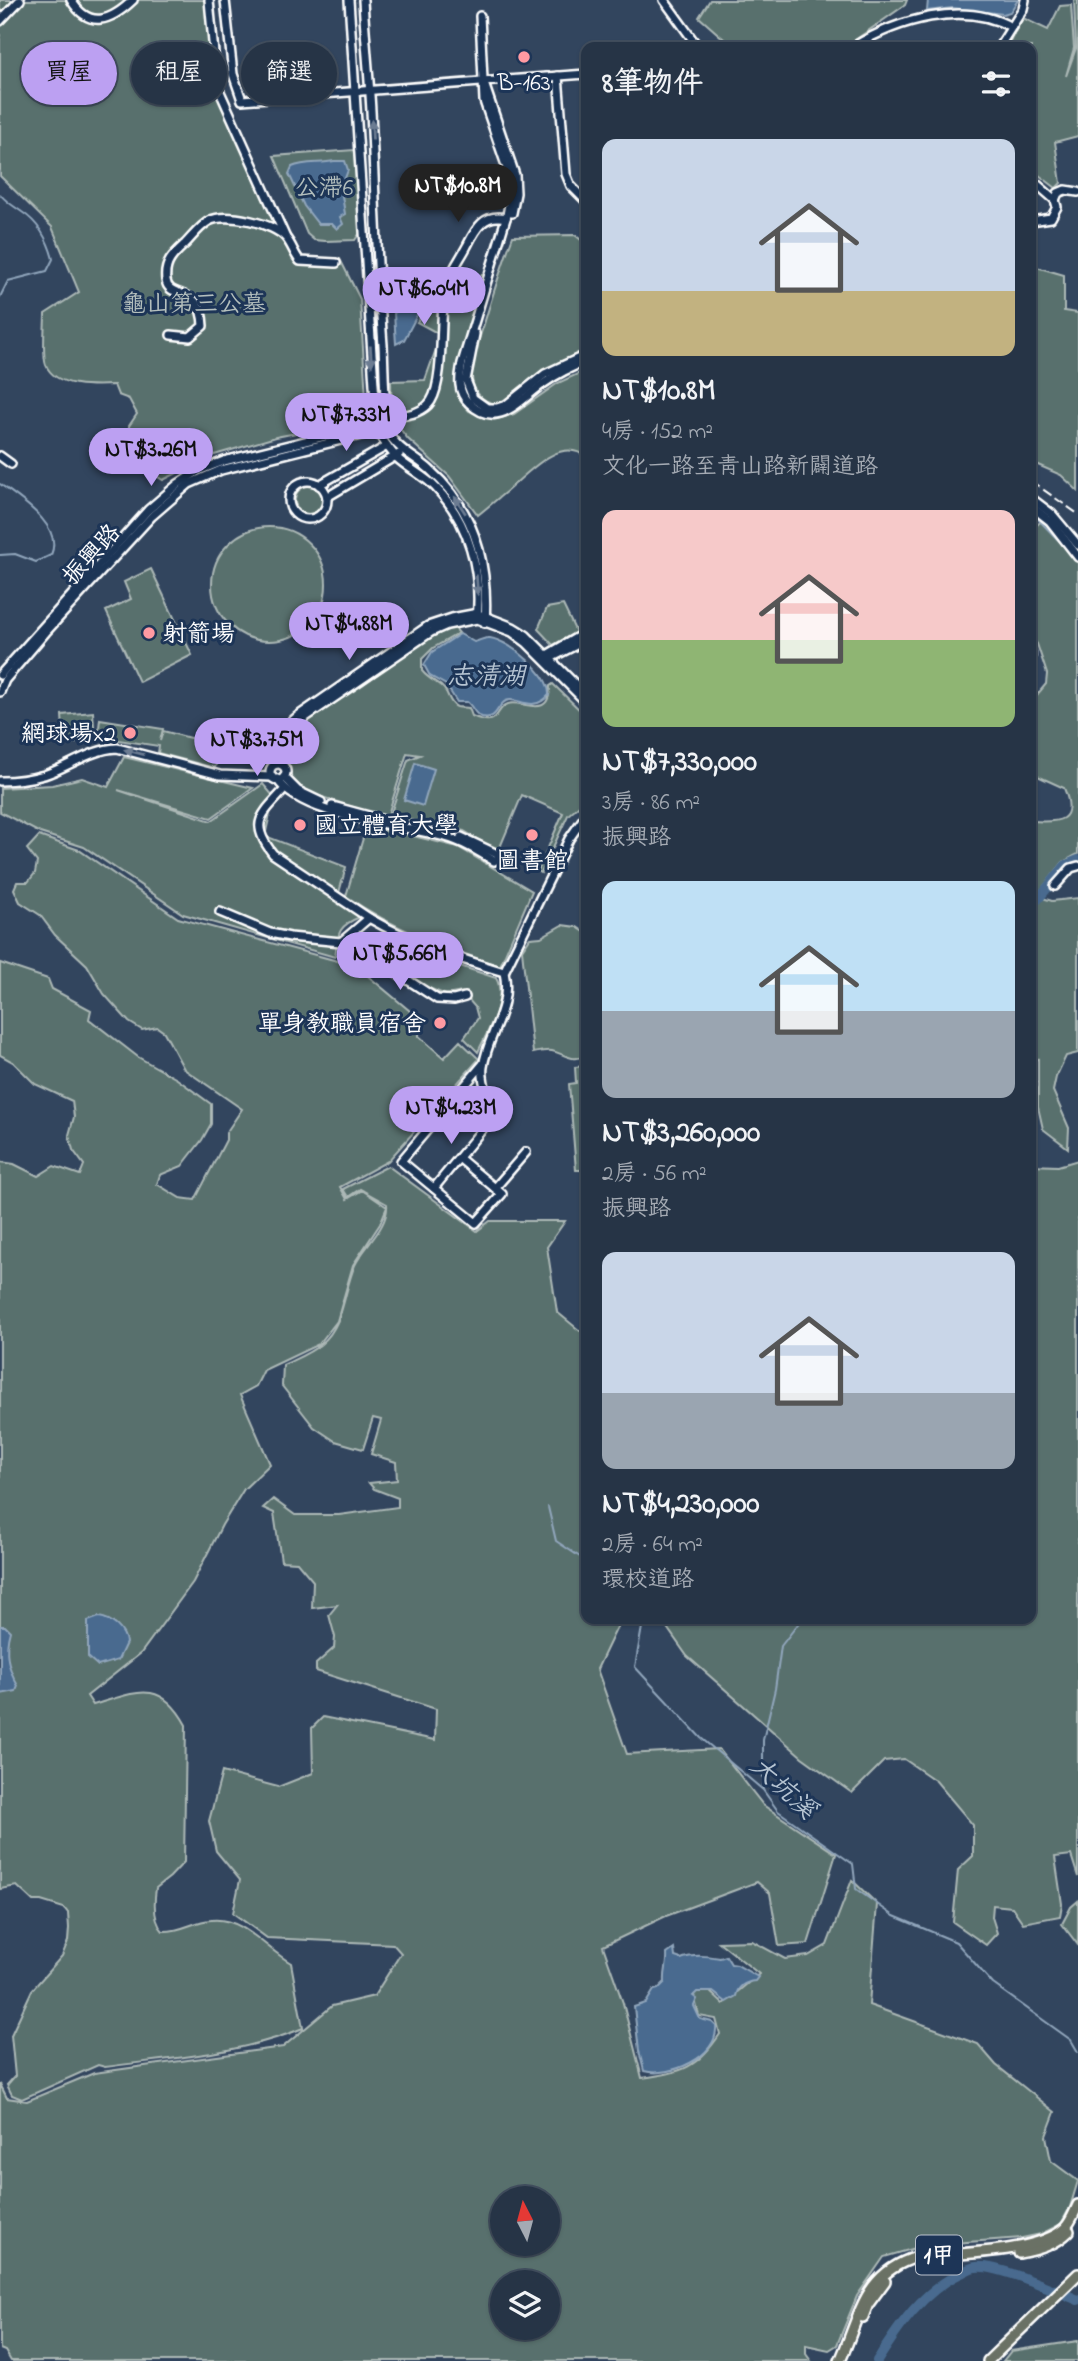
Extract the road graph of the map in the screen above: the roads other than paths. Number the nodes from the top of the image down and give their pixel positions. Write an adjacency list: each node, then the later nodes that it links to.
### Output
1 (20, 0): 11 (street)
2 (71, 0): 3 (street)
3 (133, 0)
4 (209, 0): 28 (street)
5 (225, 0): 20 (street)
6 (349, 0): 20 (street)
7 (363, 0): 19 (street)
8 (664, 0): 13 (street)
9 (1026, 0): 12 (street)
10 (480, 16): 18 (street)
11 (0, 21)
12 (1011, 27): 14 (street); 15 (street)
13 (694, 42)
14 (862, 42)
15 (1002, 42)
16 (581, 74): 17 (street)
17 (558, 76): 18 (street); 23 (street)
18 (484, 83): 19 (street); 26 (street)
19 (369, 91): 20 (street); 33 (street, one-way to 19)
20 (355, 92): 34 (street, one-way to 34)
21 (1036, 183): 25 (street)
22 (1074, 191): 24 (street); 25 (street)
23 (581, 196)
24 (1078, 199)
25 (1055, 200): 27 (street)
26 (507, 218): 31 (street); 32 (street); 33 (street)
27 (1036, 220)
28 (285, 236): 29 (street); 30 (street)
29 (336, 263)
30 (171, 335)
31 (581, 357)
32 (581, 364)
33 (388, 416): 34 (street); 36 (street)
34 (376, 428): 35 (street); 50 (street, 振興路)
35 (387, 446): 38 (street); 40 (street)
36 (403, 450): 38 (street); 46 (street, one-way to 36)
37 (0, 456): 39 (street)
38 (395, 457): 41 (street); 46 (street, one-way to 46)
39 (11, 464)
40 (320, 485): 41 (street); 41 (street)
41 (327, 497)
42 (1036, 502): 44 (street)
43 (1036, 510): 45 (street)
44 (1078, 545)
45 (1078, 557)
46 (482, 618): 49 (street); 54 (street)
47 (581, 635): 49 (street)
48 (581, 642): 49 (street)
49 (548, 658): 51 (street); 53 (street)
50 (1, 675): 52 (street, 振興路)
51 (581, 690)
52 (0, 692)
53 (581, 696)
54 (279, 765): 55 (street); 55 (street)
55 (278, 778): 56 (street, one-way to 56); 57 (street); 57 (street)
56 (0, 781)
57 (285, 789): 62 (street)
58 (581, 821): 66 (street)
59 (1078, 866): 60 (street)
60 (1055, 886)
61 (220, 912): 63 (street)
62 (369, 918): 63 (street); 64 (street)
63 (341, 942): 65 (street)
64 (435, 950): 65 (street); 66 (street)
65 (394, 971): 67 (street)
66 (504, 972): 68 (street)
67 (466, 997)
68 (483, 1064): 70 (street); 71 (street)
69 (526, 1152): 72 (street)
70 (458, 1158): 71 (street); 72 (street)
71 (434, 1188): 72 (street)
72 (495, 1188)
73 (1078, 2205): 78 (main road, 1甲)
74 (1078, 2219): 79 (main road, 1甲)
75 (1078, 2274): 76 (main road)
76 (1073, 2283): 77 (main road)
77 (1048, 2307): 80 (main road); 81 (main road)
78 (840, 2361)
79 (847, 2361)
80 (988, 2361)
81 (996, 2361)

